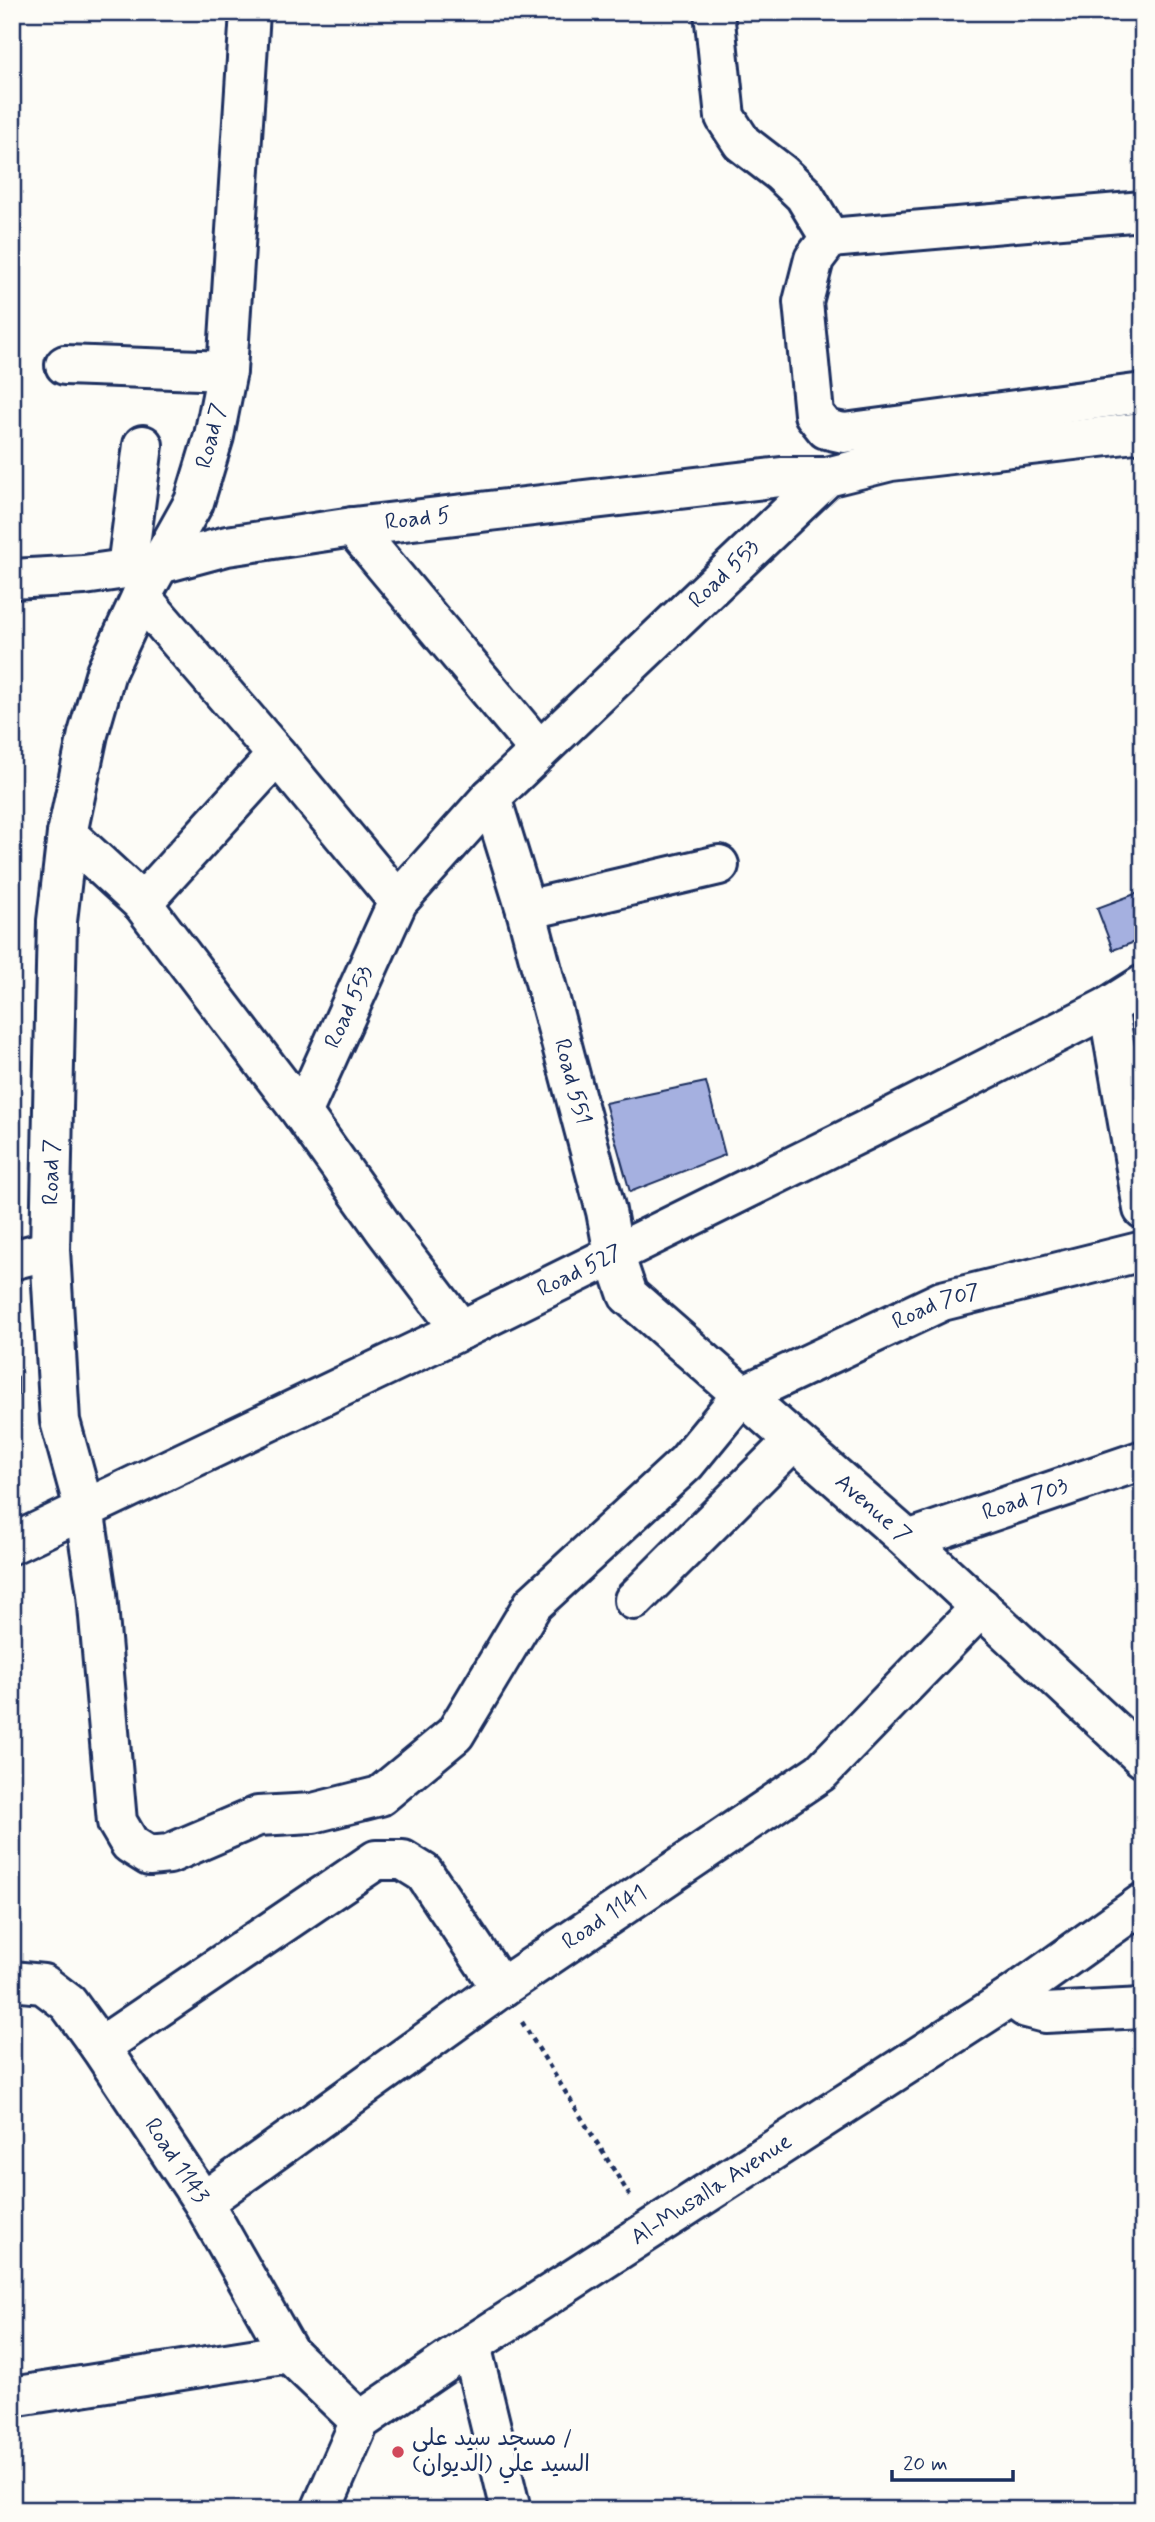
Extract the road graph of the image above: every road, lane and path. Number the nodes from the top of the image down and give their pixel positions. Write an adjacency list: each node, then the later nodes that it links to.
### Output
1 (250, 12): 6 (street, Road 7)
2 (714, 12): 4 (street)
3 (1143, 211): 4 (street)
4 (830, 238): 7 (street)
5 (65, 365): 6 (street)
6 (228, 371): 12 (street, Road 7)
7 (1143, 393)
8 (1143, 432): 10 (street, Road 553)
9 (143, 445): 12 (street)
10 (827, 477): 11 (street, Road 5); 14 (street, Road 553)
11 (353, 527): 12 (street, Road 5); 14 (street)
12 (143, 577): 13 (street, Road 5); 15 (street); 17 (street, Road 7)
13 (12, 579)
14 (539, 750): 16 (street, Road 553)
15 (277, 755): 19 (street); 20 (street)
16 (491, 797): 19 (street, Road 553); 21 (street, Road 551)
17 (66, 834): 20 (street); 26 (street, Road 7)
18 (719, 865): 21 (street)
19 (398, 901): 24 (street, Road 553)
20 (142, 902): 24 (street)
21 (526, 910): 28 (street, Road 551)
22 (1143, 985): 23 (street, Road 527)
23 (1108, 1007): 25 (street); 28 (street, Road 527)
24 (302, 1113): 30 (street)
25 (1143, 1209)
26 (50, 1250): 29 (street); 34 (street, Road 7)
27 (1143, 1251): 31 (street, Road 707)
28 (614, 1254): 30 (street, Road 527); 31 (street, Avenue 7)
29 (12, 1260)
30 (461, 1329): 34 (street, Road 527)
31 (741, 1396): 32 (street, Avenue 7); 34 (street, Road 7)
32 (793, 1441): 35 (street, Avenue 7); 37 (street)
33 (1143, 1460): 35 (street, Road 703)
34 (84, 1508): 36 (street, Road 527)
35 (908, 1540): 38 (street, Avenue 7)
36 (12, 1544)
37 (634, 1600)
38 (981, 1607): 39 (street, Avenue 7); 42 (street, Road 1141)
39 (1143, 1758)
40 (1143, 1903): 43 (street, Al-Musalla Avenue)
41 (28, 1982): 45 (street, Road 1143)
42 (501, 1988): 45 (street); 46 (street, Road 1141); 47 (path)
43 (1011, 1997): 44 (street); 47 (street, Al-Musalla Avenue)
44 (1143, 2008)
45 (100, 2047): 46 (street, Road 1143)
46 (203, 2202): 49 (street, Road 1143)
47 (651, 2229): 48 (street, Al-Musalla Avenue)
48 (471, 2345): 51 (street, Al-Musalla Avenue); 53 (street)
49 (289, 2353): 50 (street); 51 (street, Road 1143)
50 (12, 2397)
51 (360, 2421): 52 (street)
52 (321, 2510)
53 (511, 2510)

